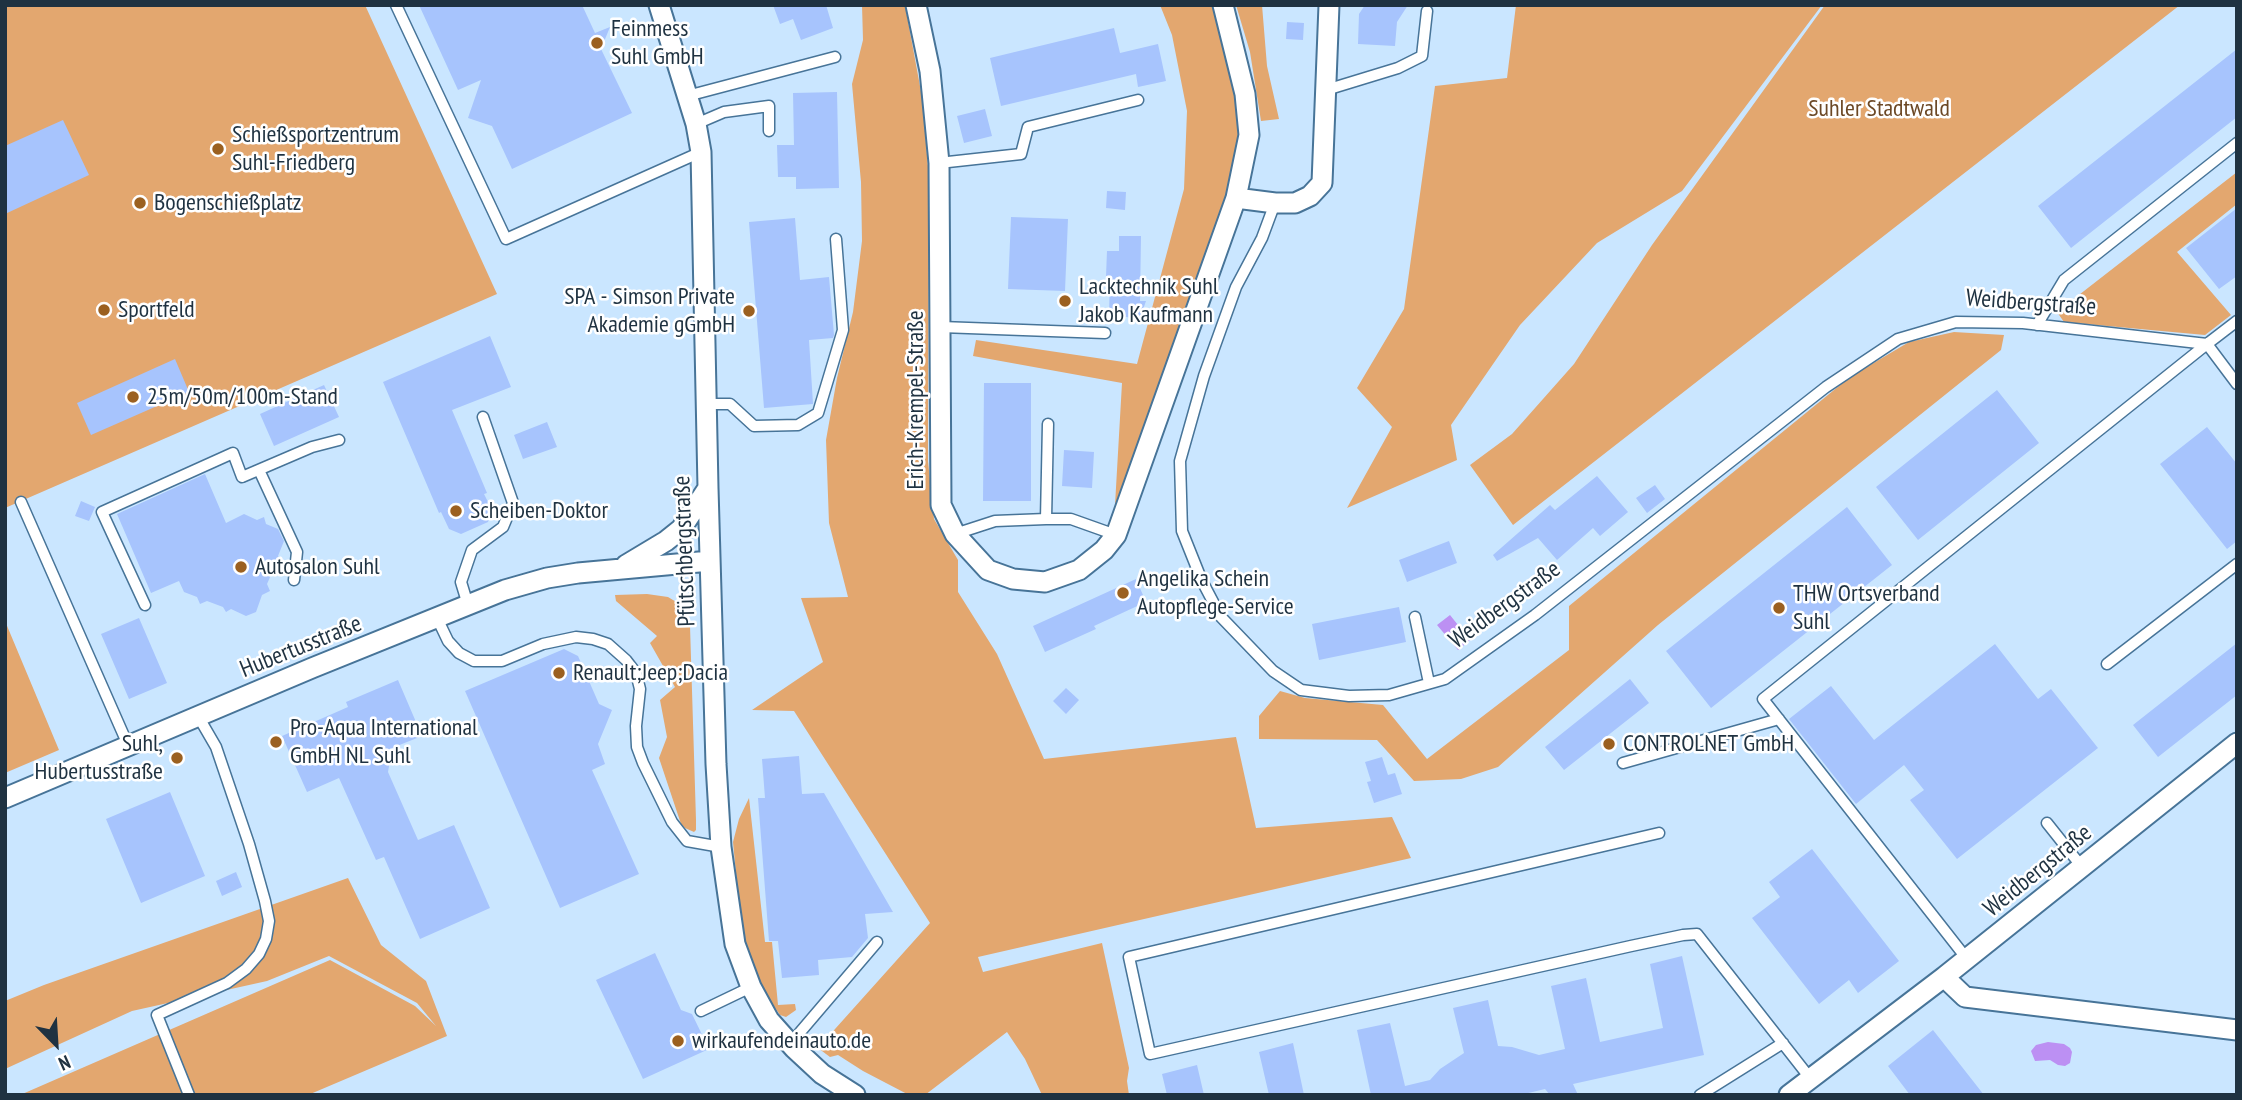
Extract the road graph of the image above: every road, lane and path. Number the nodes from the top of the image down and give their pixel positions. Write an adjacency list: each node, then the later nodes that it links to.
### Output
1 (396, 5): 14 (lane)
2 (659, 5): 9 (street, Pfütschbergstraße)
3 (1223, 5): 16 (street, Erich-Krempel-Straße)
4 (1329, 5): 8 (street)
5 (917, 6): 15 (street, Erich-Krempel-Straße)
6 (1427, 11): 8 (lane)
7 (835, 57): 9 (lane)
8 (1326, 90): 17 (street)
9 (687, 96): 11 (street, Pfütschbergstraße)
10 (1138, 100): 15 (lane)
11 (696, 124): 12 (lane); 14 (street, Pfütschbergstraße)
12 (769, 131)
13 (2237, 143): 20 (lane)
14 (701, 152): 25 (street, Pfütschbergstraße)
15 (939, 163): 21 (street, Erich-Krempel-Straße)
16 (1236, 198): 17 (street); 34 (street, Erich-Krempel-Straße)
17 (1275, 203): 44 (lane, Weidbergstraße)
18 (836, 239): 25 (lane)
19 (2237, 321): 23 (lane)
20 (2037, 325): 23 (lane, Weidbergstraße); 44 (lane, Weidbergstraße)
21 (941, 327): 22 (lane); 33 (street, Erich-Krempel-Straße)
22 (1105, 332)
23 (2207, 344): 24 (lane); 46 (lane)
24 (2237, 384)
25 (706, 404): 30 (street, Pfütschbergstraße)
26 (483, 417): 40 (lane)
27 (1048, 424): 32 (lane)
28 (338, 440): 29 (lane)
29 (259, 470): 38 (lane); 39 (lane)
30 (708, 488): 35 (street, Pfütschbergstraße); 37 (street, Hubertusstraße)
31 (21, 502): 48 (lane)
32 (1046, 519): 33 (lane); 34 (lane)
33 (955, 534): 34 (street, Erich-Krempel-Straße)
34 (1116, 536)
35 (710, 561): 37 (street, Hubertusstraße); 53 (street, Pfütschbergstraße)
36 (2237, 564): 43 (lane)
37 (623, 567): 40 (street, Hubertusstraße)
38 (294, 580)
39 (145, 605)
40 (468, 605): 42 (street, Hubertusstraße)
41 (1415, 617): 44 (lane)
42 (437, 618): 45 (street, Hubertusstraße); 53 (lane)
43 (2107, 664)
44 (1429, 683)
45 (198, 716): 48 (street, Hubertusstraße); 65 (lane)
46 (1779, 719): 49 (lane); 56 (lane)
47 (2237, 743): 54 (street, Weidbergstraße)
48 (128, 745): 50 (street, Hubertusstraße)
49 (1623, 763)
50 (5, 799)
51 (2047, 822): 54 (lane)
52 (1659, 833): 61 (lane)
53 (722, 847): 58 (street, Pfütschbergstraße)
54 (2082, 867): 56 (street, Weidbergstraße)
55 (877, 942): 62 (lane)
56 (1967, 959): 57 (street, Weidbergstraße)
57 (1944, 977): 60 (street); 63 (street, Weidbergstraße)
58 (751, 987): 59 (lane); 62 (street, Pfütschbergstraße)
59 (701, 1011)
60 (2237, 1030)
61 (1783, 1043): 63 (lane); 66 (lane)
62 (790, 1044): 64 (street, Pfütschbergstraße)
63 (1810, 1078): 67 (street, Weidbergstraße)
64 (847, 1093)
65 (189, 1095)
66 (1700, 1095)
67 (1789, 1095)

